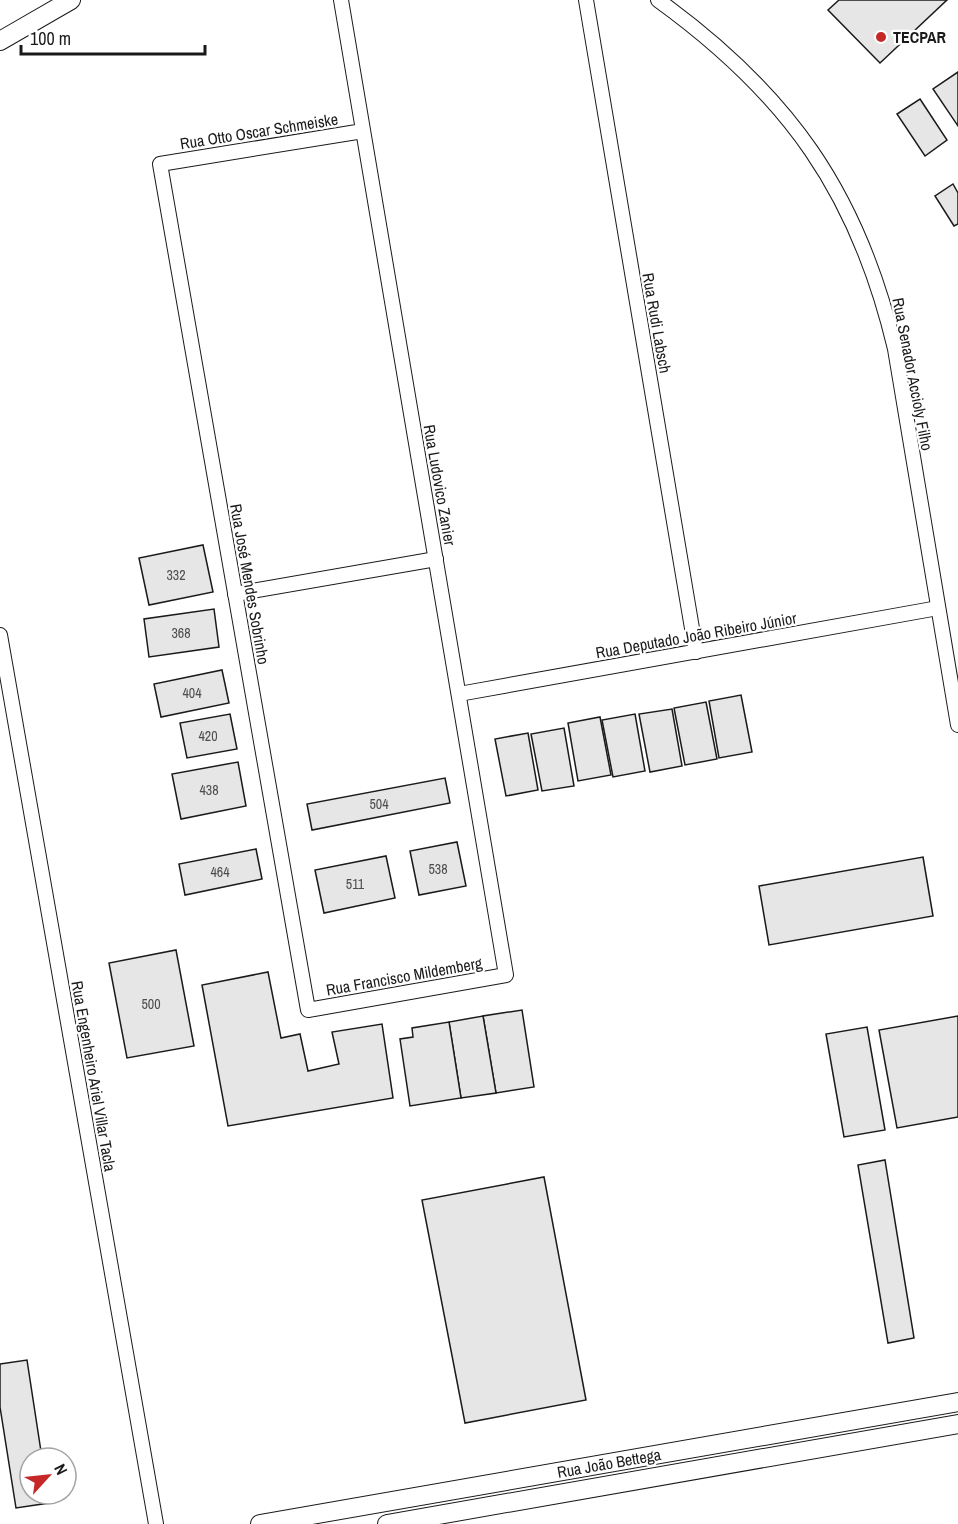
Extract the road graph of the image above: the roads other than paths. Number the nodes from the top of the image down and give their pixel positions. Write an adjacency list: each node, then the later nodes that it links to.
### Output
1 (71, 0): 5 (main road)
2 (341, 0): 6 (street, Rua Ludovico Zanier)
3 (586, 0): 12 (street, Rua Rudi Labsch)
4 (658, 0): 10 (street, Rua Senador Accioly Filho)
5 (2, 36)
6 (363, 131): 7 (street, Rua Otto Oscar Schmeiske); 8 (street, Rua Ludovico Zanier)
7 (160, 164): 9 (street, Rua José Mendes Sobrinho)
8 (436, 559): 9 (street); 13 (street, Rua Ludovico Zanier)
9 (235, 594): 16 (street, Rua José Mendes Sobrinho)
10 (938, 608): 12 (street, Rua Deputado João Ribeiro Júnior); 14 (street, Rua Senador Accioly Filho)
11 (0, 634): 23 (street, Rua Engenheiro Ariel Villar Tacla)
12 (696, 652): 13 (street, Rua Deputado João Ribeiro Júnior)
13 (459, 694): 15 (street, Rua Ludovico Zanier)
14 (958, 725)
15 (507, 975): 16 (street, Rua Francisco Mildemberg)
16 (308, 1010)
17 (958, 1402): 19 (main road, Rua João Bettega)
18 (958, 1424): 21 (main road, Rua João Bettega)
19 (648, 1456): 20 (main road, Rua João Bettega); 21 (main road)
20 (621, 1461): 22 (main road); 24 (main road, Rua João Bettega)
21 (653, 1478): 22 (main road, Rua João Bettega)
22 (625, 1483): 25 (main road, Rua João Bettega)
23 (156, 1524)
24 (260, 1524)
25 (387, 1524)

